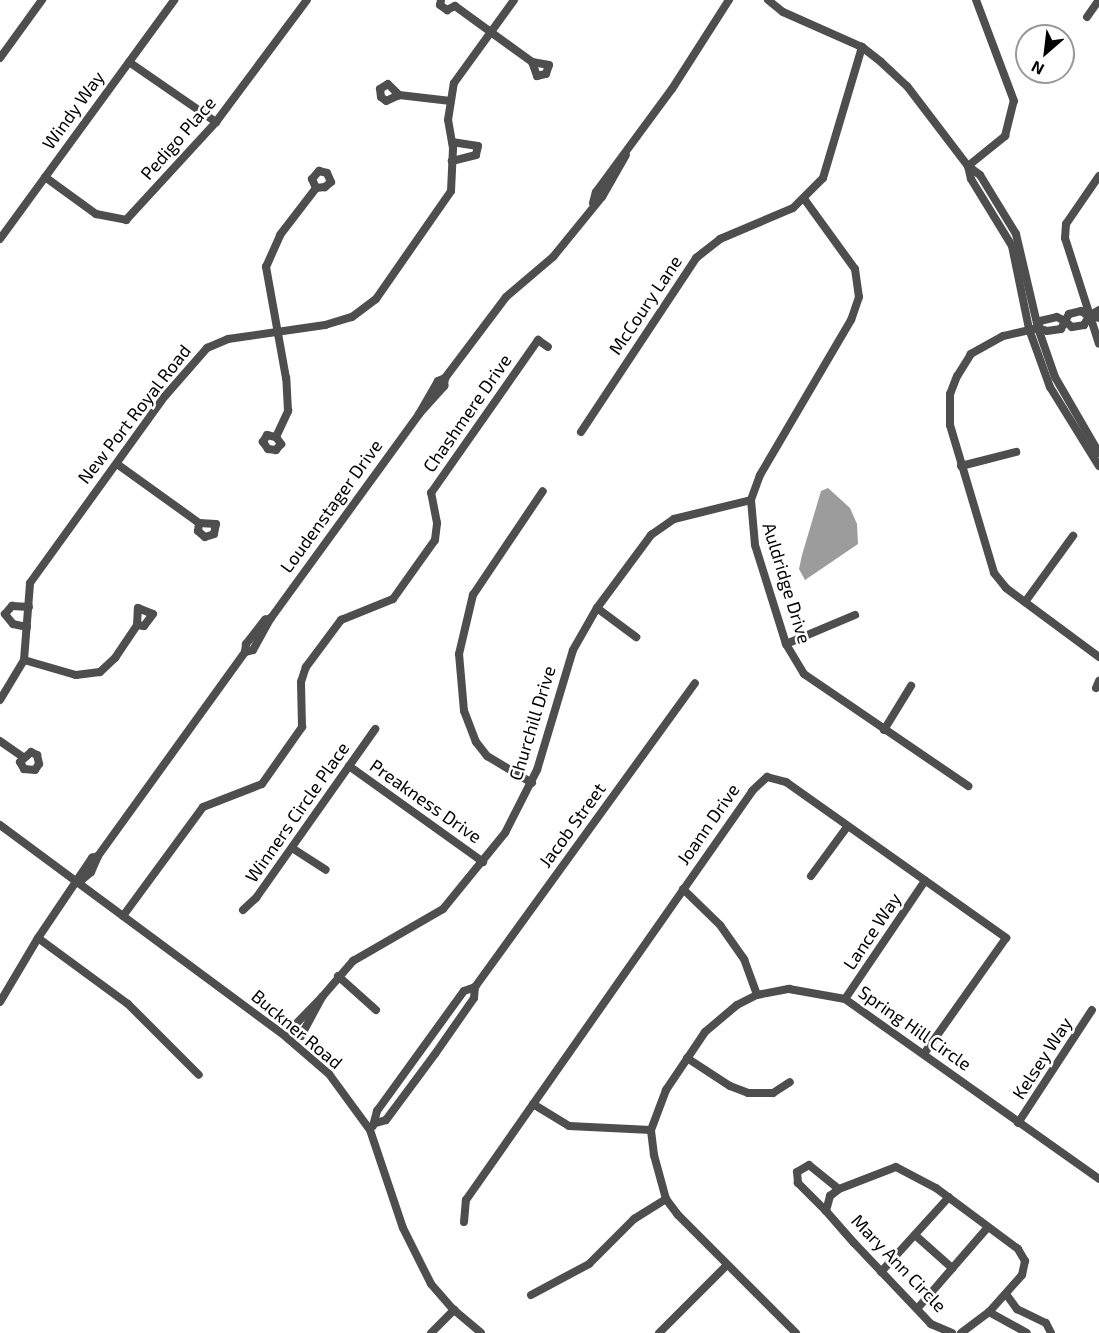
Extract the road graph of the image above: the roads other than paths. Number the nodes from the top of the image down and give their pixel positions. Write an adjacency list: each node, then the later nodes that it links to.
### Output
1 (42, 0): 14 (street)
2 (174, 0): 15 (street, Windy Way)
3 (307, 0): 19 (street, Pedigo Place)
4 (441, 0): 10 (street)
5 (514, 0): 12 (street, New Port Royal Road)
6 (729, 0): 73 (street, Loudenstager Drive)
7 (768, 0): 13 (street)
8 (976, 0): 22 (street)
9 (1099, 0): 11 (street)
10 (455, 3): 12 (street)
11 (1087, 17)
12 (490, 33): 16 (street); 18 (street, New Port Royal Road)
13 (862, 46): 22 (street); 26 (street, McCoury Lane)
14 (0, 58)
15 (129, 62): 19 (street); 24 (street, Windy Way)
16 (532, 62)
17 (399, 95): 18 (street)
18 (451, 101): 20 (street, New Port Royal Road)
19 (216, 122): 24 (street, Pedigo Place)
20 (452, 142): 21 (street, New Port Royal Road); 21 (street)
21 (452, 161): 32 (street, New Port Royal Road)
22 (968, 166): 31 (street)
23 (1099, 176): 29 (street)
24 (45, 177): 27 (street, Windy Way)
25 (316, 188): 32 (street)
26 (805, 200): 35 (street, McCoury Lane); 43 (street, Auldridge Drive)
27 (0, 239)
28 (1099, 310): 29 (street)
29 (1089, 315): 30 (street); 31 (street); 33 (street)
30 (1099, 318)
31 (1034, 328): 38 (street); 40 (street); 41 (street)
32 (277, 331): 36 (street); 39 (street, New Port Royal Road)
33 (1099, 344)
34 (548, 347): 76 (street, Chashmere Drive)
35 (581, 432)
36 (276, 437)
37 (1016, 452): 40 (street)
38 (1099, 453)
39 (117, 464): 44 (street); 47 (street, New Port Royal Road)
40 (962, 466): 46 (street)
41 (1099, 466)
42 (543, 491): 64 (street)
43 (750, 500): 48 (street, Churchill Drive); 53 (street, Auldridge Drive)
44 (199, 523)
45 (1073, 536): 46 (street)
46 (1025, 602): 54 (street)
47 (29, 607): 51 (street, New Port Royal Road); 51 (street)
48 (597, 608): 52 (street); 64 (street, Churchill Drive)
49 (855, 615): 53 (street)
50 (137, 625): 55 (street)
51 (27, 627): 55 (street, New Port Royal Road)
52 (636, 637)
53 (786, 644): 60 (street, Auldridge Drive)
54 (1099, 657)
55 (24, 660): 58 (street, New Port Royal Road)
56 (695, 683): 79 (street, Jacob Street)
57 (910, 686): 60 (street)
58 (0, 700)
59 (375, 729): 63 (street, Winners Circle Place)
60 (884, 730): 65 (street, Auldridge Drive)
61 (0, 741): 62 (street)
62 (23, 757)
63 (349, 766): 68 (street, Winners Circle Place); 69 (street, Preakness Drive)
64 (532, 783): 69 (street, Churchill Drive)
65 (968, 786)
66 (0, 825): 73 (street, Buckner Road)
67 (847, 827): 71 (street); 72 (street, Joann Drive); 74 (street, Joann Drive)
68 (292, 848): 70 (street); 75 (street, Winners Circle Place)
69 (483, 862): 78 (street, Churchill Drive)
70 (326, 870)
71 (811, 876)
72 (925, 881): 81 (street, Lance Way); 86 (street, Joann Drive)
73 (78, 883): 76 (street, Buckner Road); 77 (street, Loudenstager Drive)
74 (683, 889): 80 (street); 90 (street, Joann Drive)
75 (243, 910)
76 (123, 916): 85 (street, Buckner Road)
77 (38, 938): 82 (street, Loudenstager Drive); 88 (street)
78 (338, 976): 84 (street); 85 (street, Churchill Drive)
79 (476, 987): 92 (street, Jacob Street); 92 (street, Jacob Street)
80 (757, 995): 81 (street, Spring Hill Circle); 87 (street, Spring Hill Circle)
81 (845, 999): 86 (street, Spring Hill Circle)
82 (0, 1002)
83 (1092, 1010): 91 (street, Kelsey Way)
84 (376, 1011)
85 (291, 1037): 92 (street, Buckner Road)
86 (924, 1054): 91 (street, Spring Hill Circle)
87 (687, 1058): 89 (street); 93 (street, Spring Hill Circle)
88 (199, 1075)
89 (790, 1082)
90 (533, 1104): 93 (street); 99 (street, Joann Drive)
91 (1018, 1123): 94 (street, Spring Hill Circle)
92 (373, 1126): 108 (street, Buckner Road)
93 (651, 1130): 97 (street)
94 (1099, 1179)
95 (839, 1189): 96 (street); 98 (street, Mary Ann Circle); 98 (street, Mary Ann Circle)
96 (949, 1197): 100 (street); 101 (street)
97 (666, 1199): 102 (street); 106 (street)
98 (826, 1210): 104 (street, Mary Ann Circle)
99 (464, 1222)
100 (988, 1227): 103 (street); 105 (street)
101 (915, 1235): 103 (street); 104 (street)
102 (727, 1265): 112 (street); 113 (street)
103 (952, 1268): 107 (street)
104 (881, 1272): 107 (street, Mary Ann Circle)
105 (1006, 1294): 109 (street); 117 (street)
106 (531, 1295)
107 (917, 1309): 114 (street, Mary Ann Circle)
108 (454, 1310): 110 (street); 111 (street, Buckner Road)
109 (988, 1312): 115 (street); 116 (street)
110 (431, 1333)
111 (481, 1333)
112 (660, 1333)
113 (796, 1333)
114 (952, 1333)
115 (962, 1333)
116 (1027, 1333)
117 (1051, 1333)

